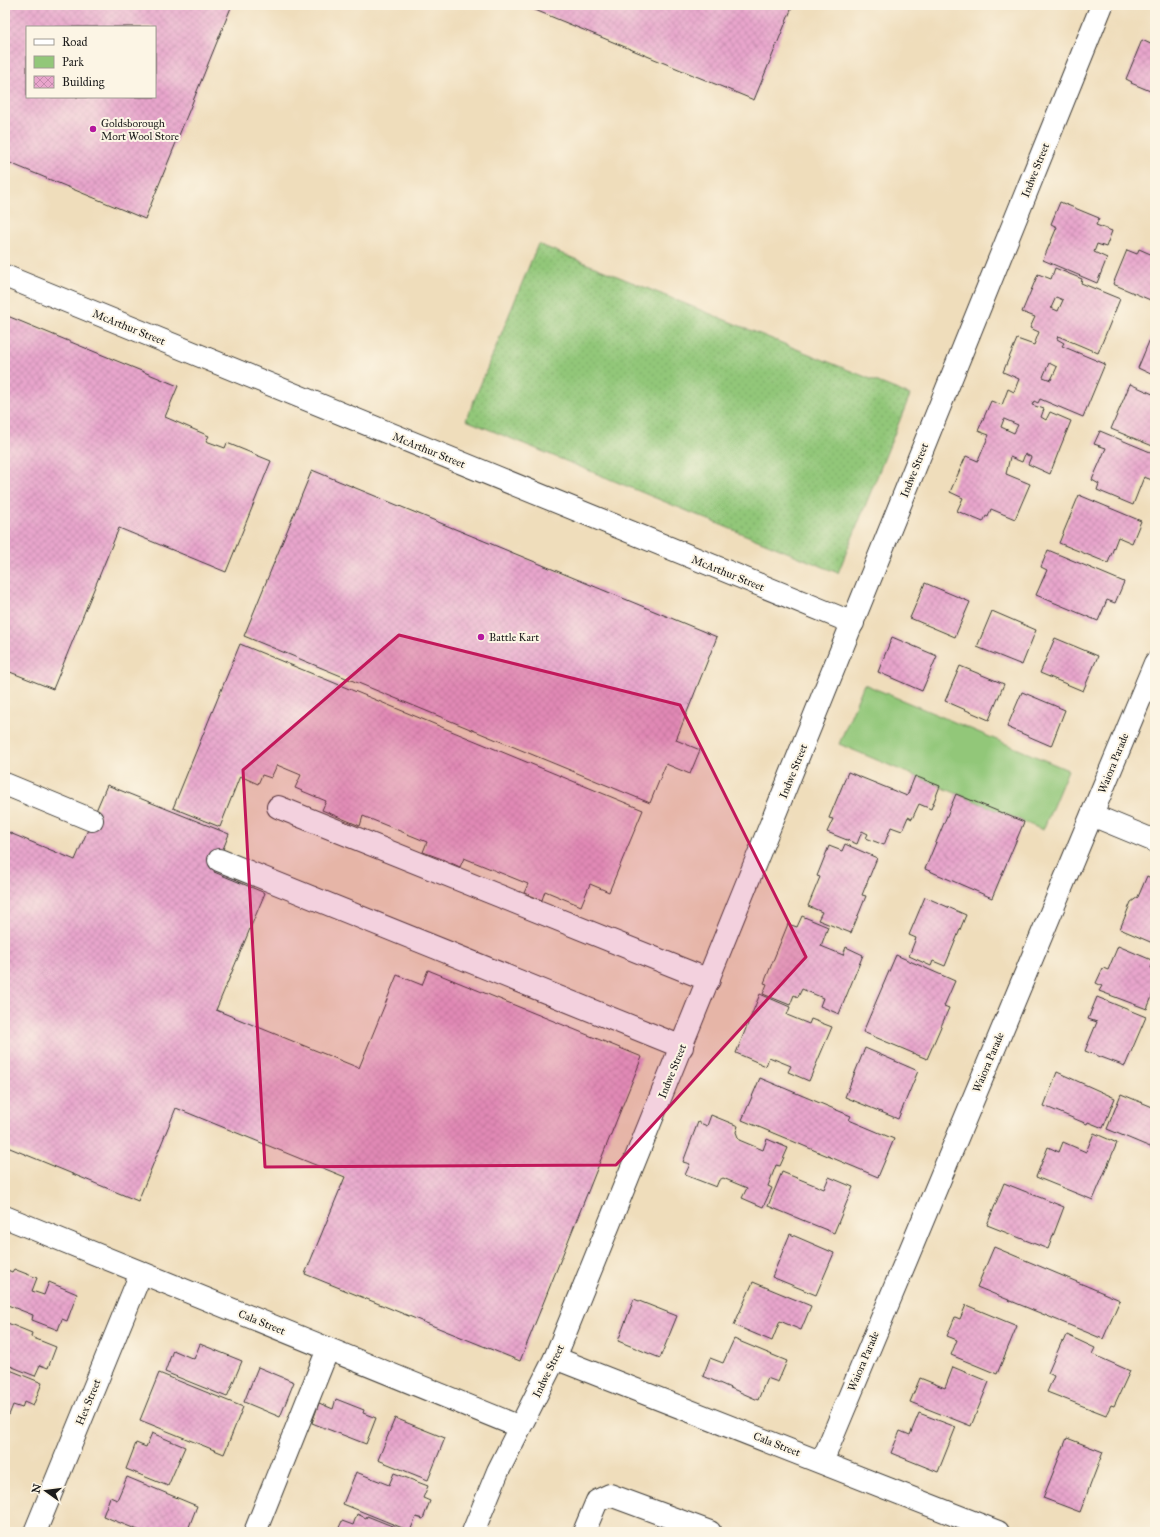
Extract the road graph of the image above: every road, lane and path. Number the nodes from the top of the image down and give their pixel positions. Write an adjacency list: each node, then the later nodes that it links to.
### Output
1 (1102, 5): 3 (street, Indwe Street)
2 (5, 276): 3 (street, McArthur Street)
3 (853, 624): 11 (street, Indwe Street)
4 (1155, 663): 7 (street, Waiora Parade)
5 (5, 784): 8 (street)
6 (278, 807): 11 (street)
7 (1092, 815): 9 (street); 18 (street, Waiora Parade)
8 (92, 820)
9 (1155, 842)
10 (219, 860): 12 (street)
11 (709, 980): 12 (street, Indwe Street)
12 (682, 1047): 16 (street, Indwe Street)
13 (5, 1217): 14 (street, Cala Street)
14 (141, 1273): 15 (street, Cala Street); 19 (street, Hex Street)
15 (328, 1349): 17 (street, Cala Street); 20 (street)
16 (555, 1358): 17 (street, Indwe Street); 18 (street, Cala Street)
17 (520, 1427): 21 (street, Indwe Street)
18 (822, 1462): 24 (street, Cala Street)
19 (35, 1532)
20 (254, 1532)
21 (473, 1532)
22 (584, 1532): 23 (street)
23 (710, 1532)
24 (998, 1532)

